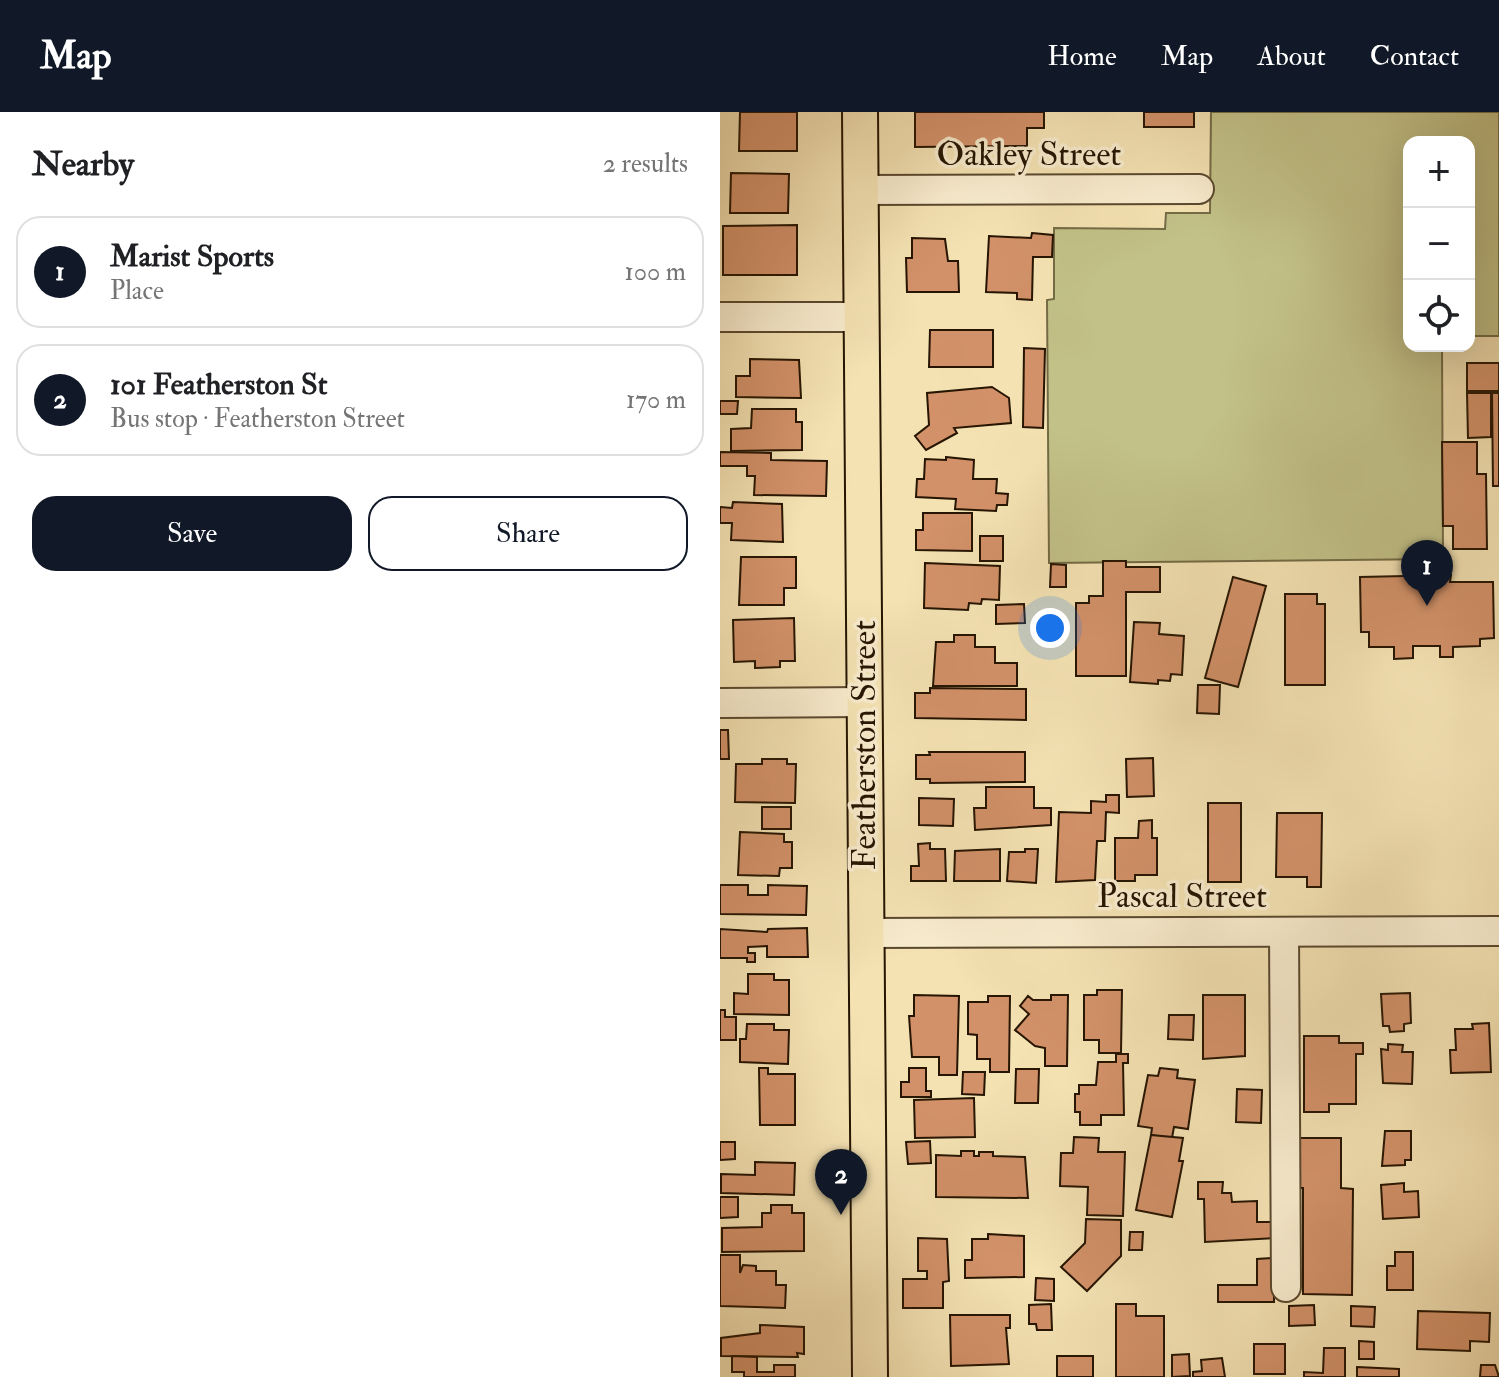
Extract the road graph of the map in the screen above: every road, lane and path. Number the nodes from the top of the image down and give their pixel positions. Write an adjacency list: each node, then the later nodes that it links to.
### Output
1 (860, 112): 3 (main road, Featherston Street)
2 (1199, 189): 3 (street, Oakley Street)
3 (860, 190): 5 (main road, Featherston Street)
4 (720, 317): 5 (street)
5 (862, 317): 6 (main road, Featherston Street)
6 (865, 702): 7 (street); 10 (main road, Featherston Street)
7 (720, 703)
8 (1499, 931): 9 (street, Pascal Street)
9 (1284, 932): 10 (street, Pascal Street); 11 (street)
10 (865, 933): 12 (main road, Featherston Street)
11 (1286, 1287)
12 (870, 1377)

